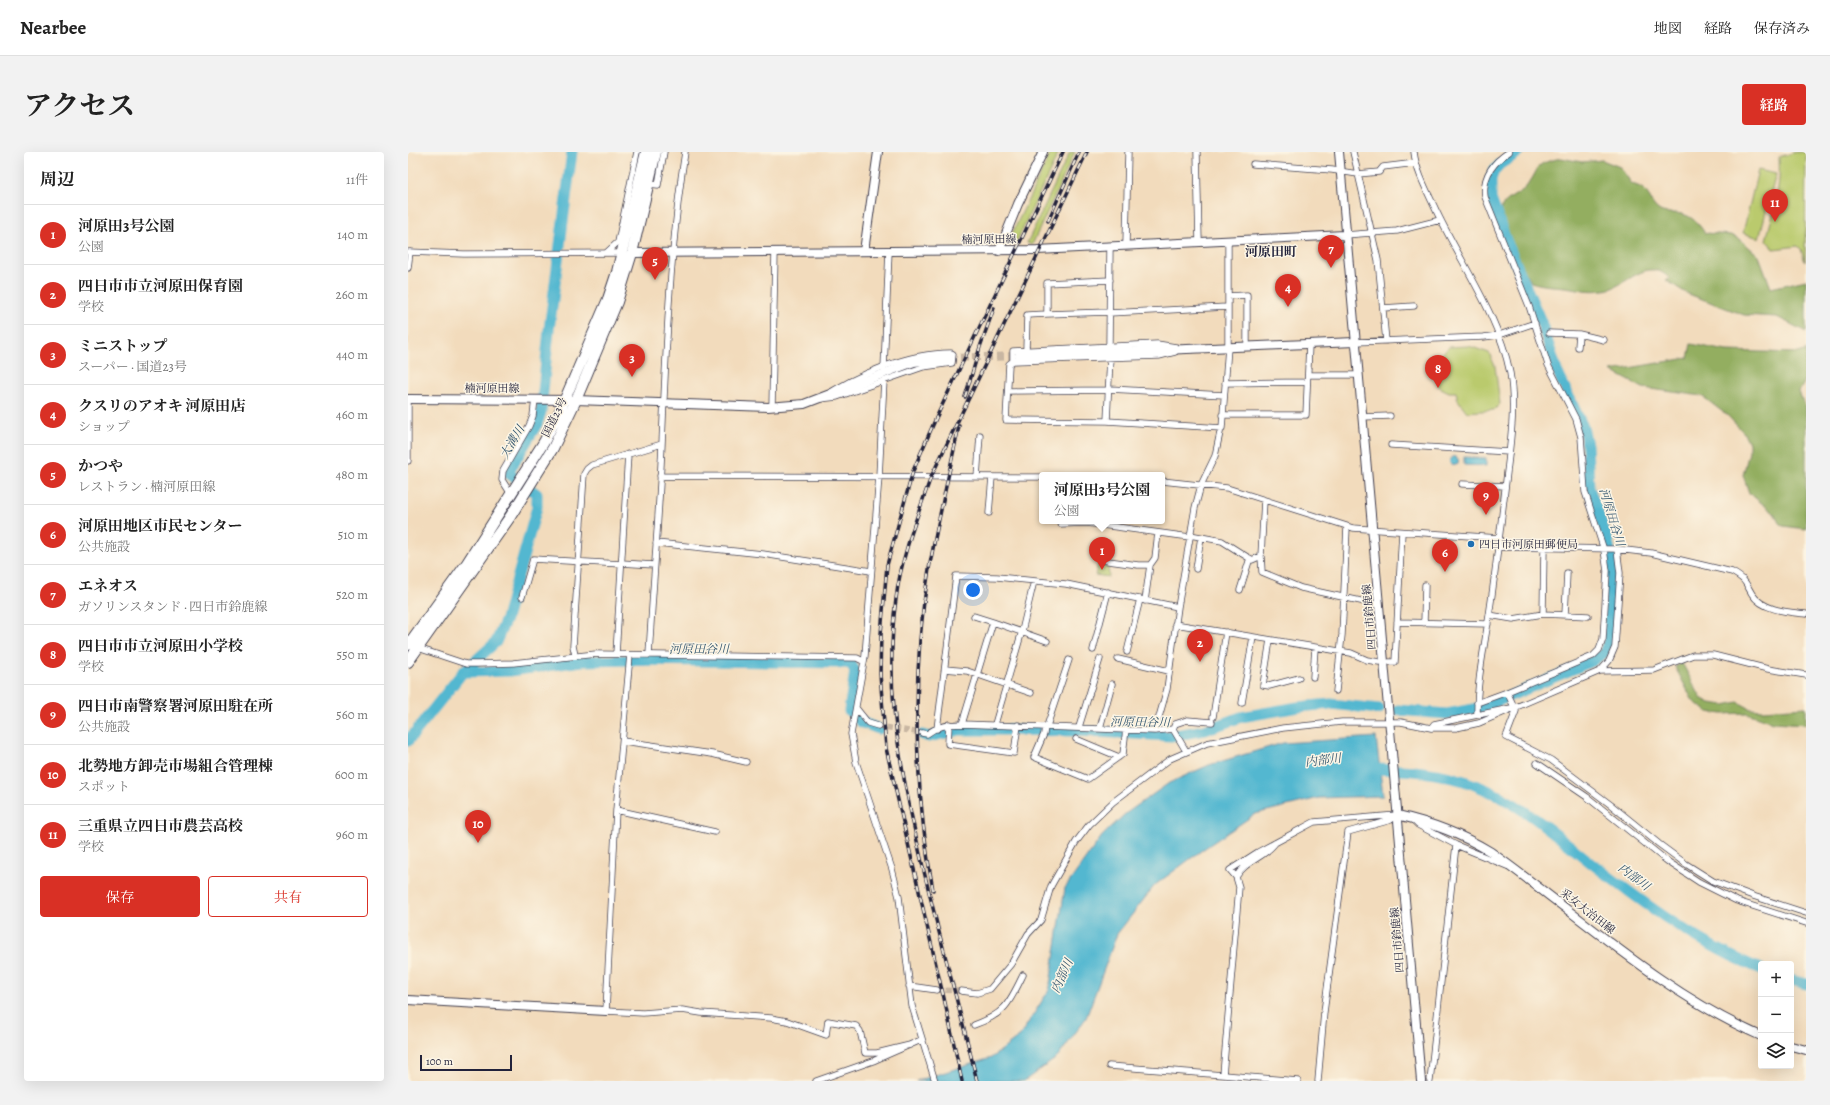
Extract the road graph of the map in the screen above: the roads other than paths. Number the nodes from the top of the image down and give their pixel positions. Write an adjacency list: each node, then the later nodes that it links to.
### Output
1 (637, 152): 31 (street)
2 (646, 152): 32 (highway, 国道23号)
3 (656, 152): 18 (highway, 国道23号)
4 (664, 152): 18 (street)
5 (685, 152): 33 (street)
6 (878, 152): 26 (main road)
7 (1043, 152): 28 (main road)
8 (1128, 152): 24 (street)
9 (1197, 152): 23 (street)
10 (1339, 152): 16 (main road, 四日市鈴鹿線)
11 (1353, 152): 17 (street)
12 (1414, 152): 14 (street)
13 (1509, 152): 42 (street)
14 (1416, 163): 17 (street); 19 (street)
15 (1253, 164): 16 (street)
16 (1340, 171): 17 (street); 21 (main road, 四日市鈴鹿線)
17 (1358, 174): 20 (street)
18 (649, 184): 32 (highway, 国道23号)
19 (1440, 220): 20 (street); 45 (street)
20 (1372, 233): 21 (street); 39 (street)
21 (1345, 235): 22 (main road, 楠河原田線); 48 (main road, 四日市鈴鹿線)
22 (1228, 241): 23 (main road, 楠河原田線); 36 (street)
23 (1199, 242): 24 (main road, 楠河原田線)
24 (1126, 245): 25 (main road, 楠河原田線)
25 (1110, 246): 28 (main road, 楠河原田線); 35 (street)
26 (864, 251): 27 (main road, 楠河原田線); 30 (main road, 楠河原田線)
27 (889, 251): 28 (main road, 楠河原田線); 59 (street)
28 (999, 251)
29 (409, 252): 31 (street); 34 (street)
30 (775, 252): 33 (main road, 楠河原田線); 74 (street)
31 (606, 253): 32 (street)
32 (627, 253): 33 (main road, 楠河原田線); 71 (highway, 国道23号); 72 (highway, 国道23号)
33 (674, 253): 73 (street)
34 (408, 268)
35 (1110, 280): 40 (street); 41 (street)
36 (1228, 296): 38 (street); 51 (street)
37 (1414, 306): 39 (street)
38 (1228, 307): 40 (street); 52 (street)
39 (1383, 308): 47 (street)
40 (1110, 313): 41 (street); 50 (street)
41 (1047, 314): 54 (street)
42 (1535, 323): 45 (street); 110 (street)
43 (1550, 333): 44 (street)
44 (1579, 334): 46 (street); 53 (street)
45 (1499, 335): 47 (street); 83 (street)
46 (1604, 340)
47 (1386, 341): 48 (street)
48 (1355, 342): 49 (main road); 61 (main road, 四日市鈴鹿線)
49 (1309, 344): 51 (main road); 60 (street)
50 (1109, 346): 54 (street); 55 (street)
51 (1247, 346): 52 (main road)
52 (1228, 347): 55 (main road); 63 (street)
53 (1578, 348)
54 (1026, 350): 58 (street)
55 (1188, 350): 56 (street); 58 (main road)
56 (1110, 357): 58 (street); 65 (street)
57 (948, 358): 70 (main road, 楠河原田線)
58 (1016, 359): 66 (street)
59 (884, 368): 62 (street); 70 (street)
60 (1308, 375): 61 (street); 64 (street)
61 (1358, 375): 77 (main road, 四日市鈴鹿線)
62 (884, 380): 70 (street); 87 (street)
63 (1225, 382): 64 (street); 67 (street)
64 (1307, 382): 75 (street)
65 (1109, 390): 66 (street); 67 (street); 78 (street)
66 (1008, 391): 78 (street)
67 (1224, 395): 75 (street)
68 (408, 399): 69 (main road, 楠河原田線); 85 (street)
69 (536, 399): 71 (main road, 楠河原田線); 95 (street)
70 (820, 399): 74 (main road, 楠河原田線)
71 (565, 400): 72 (main road, 楠河原田線); 95 (highway, 国道23号)
72 (576, 400): 73 (main road, 楠河原田線); 147 (highway, 国道23号)
73 (663, 403): 74 (main road, 楠河原田線); 81 (street)
74 (772, 407)
75 (1222, 415): 79 (street)
76 (1390, 416): 77 (street)
77 (1362, 417): 100 (main road, 四日市鈴鹿線)
78 (1107, 422): 79 (street)
79 (1221, 428): 93 (street)
80 (980, 435): 88 (street)
81 (662, 444): 84 (street); 86 (street)
82 (1391, 445): 83 (street)
83 (1509, 452): 94 (street)
84 (628, 454): 114 (street); 115 (street)
85 (408, 460)
86 (660, 476): 87 (street); 106 (street)
87 (879, 476): 88 (street); 119 (street)
88 (977, 477): 89 (street)
89 (992, 477): 90 (street); 97 (street)
90 (1039, 477)
91 (1165, 481): 93 (street)
92 (1462, 484): 94 (street)
93 (1201, 485): 96 (street); 103 (street)
94 (1505, 486): 105 (street)
95 (514, 490): 146 (highway, 国道23号)
96 (1264, 500): 99 (street); 111 (street)
97 (989, 512)
98 (1101, 524): 101 (street)
99 (1347, 527): 100 (street); 126 (street)
100 (1372, 529): 102 (street); 128 (main road, 四日市鈴鹿線)
101 (1158, 532): 103 (street); 116 (street)
102 (1402, 532): 105 (street); 137 (street)
103 (1190, 536): 104 (street); 129 (street)
104 (1202, 537): 112 (street); 118 (street)
105 (1499, 538): 107 (street)
106 (656, 543): 117 (street); 119 (street)
107 (1498, 547): 108 (street); 132 (street)
108 (1544, 548): 110 (street); 130 (street)
109 (1616, 549): 110 (street); 131 (street); 165 (street)
110 (1606, 550): 173 (street)
111 (1261, 556): 112 (street); 126 (street)
112 (1250, 558): 123 (street)
113 (1101, 560): 116 (street)
114 (579, 561): 115 (street); 125 (street); 153 (street)
115 (621, 564): 117 (street); 152 (street)
116 (1150, 564): 127 (street)
117 (654, 565): 154 (street)
118 (1196, 569)
119 (871, 571): 159 (street)
120 (1567, 573): 133 (street)
121 (1034, 581): 124 (street); 141 (street); 163 (street)
122 (1425, 585): 138 (street)
123 (1240, 590)
124 (1108, 592): 127 (street); 149 (street)
125 (522, 597)
126 (1344, 599): 128 (street); 151 (street)
127 (1143, 600): 129 (street); 150 (street)
128 (1379, 605): 182 (main road, 四日市鈴鹿線)
129 (1178, 607): 139 (street)
130 (1543, 614): 132 (street); 133 (street)
131 (1806, 614)
132 (1490, 615): 140 (street)
133 (1566, 615): 135 (street)
134 (974, 616): 136 (street)
135 (1588, 616)
136 (993, 622): 141 (street); 166 (street)
137 (1397, 622): 138 (street); 162 (street)
138 (1424, 623): 140 (street)
139 (1175, 624): 142 (street); 164 (street)
140 (1488, 624): 176 (street)
141 (1022, 632): 145 (street); 170 (street)
142 (1226, 632): 143 (street); 193 (street)
143 (1252, 637): 144 (street); 175 (street)
144 (1270, 640): 148 (street); 169 (street)
145 (1047, 641)
146 (408, 645)
147 (418, 648): 153 (street); 160 (highway, 国道23号)
148 (1315, 648): 151 (street); 168 (street)
149 (1093, 650)
150 (1127, 652)
151 (1341, 652): 161 (street); 172 (street)
152 (616, 654): 153 (street); 155 (street)
153 (575, 655)
154 (649, 655): 155 (street); 159 (street)
155 (630, 659): 196 (street)
156 (1100, 659): 184 (street)
157 (1118, 659): 164 (street)
158 (1069, 660): 186 (street)
159 (863, 661): 178 (street)
160 (408, 662)
161 (1379, 662)
162 (1389, 662)
163 (945, 669): 166 (street); 189 (street)
164 (1169, 671): 192 (street)
165 (1600, 671): 167 (street); 177 (street)
166 (977, 674): 170 (street); 180 (street)
167 (1806, 675)
168 (1313, 677)
169 (1299, 678)
170 (1007, 684): 174 (street); 181 (street)
171 (1112, 684): 187 (street)
172 (1336, 692)
173 (1507, 692): 176 (street); 177 (street)
174 (1031, 693)
175 (1242, 704)
176 (1477, 704): 179 (street)
177 (1514, 708): 179 (street); 188 (street); 207 (street)
178 (856, 710): 183 (street); 210 (street)
179 (1477, 713): 188 (street)
180 (962, 724): 181 (street); 190 (street)
181 (995, 724): 185 (street)
182 (1388, 724): 188 (street); 197 (street); 202 (main road, 四日市鈴鹿線)
183 (878, 726)
184 (1079, 727): 186 (street); 187 (street)
185 (1017, 728): 186 (street); 190 (street)
186 (1045, 728): 198 (street)
187 (1100, 728): 191 (street)
188 (1431, 728)
189 (937, 729): 190 (street); 194 (street)
190 (949, 729)
191 (1126, 731): 192 (street); 198 (street)
192 (1155, 731): 193 (street)
193 (1174, 732): 197 (street)
194 (922, 733)
195 (1076, 739): 198 (street)
196 (623, 740): 199 (street); 201 (street)
197 (1186, 751): 212 (street)
198 (1119, 757)
199 (746, 762)
200 (1537, 763): 208 (street)
201 (616, 810): 204 (street); 214 (street)
202 (1397, 814): 203 (main road, 采女大治田線); 222 (street); 226 (street); 227 (main road, 四日市鈴鹿線)
203 (1412, 818): 205 (street); 206 (main road, 采女大治田線)
204 (715, 832)
205 (1456, 845): 206 (street); 228 (street)
206 (1513, 868): 216 (main road, 采女大治田線)
207 (1806, 913)
208 (1806, 923)
209 (1023, 975): 215 (street)
210 (909, 986): 211 (street); 217 (street)
211 (937, 990)
212 (961, 991)
213 (408, 1000): 214 (main road)
214 (606, 1011): 218 (street)
215 (974, 1025)
216 (1758, 1034)
217 (922, 1040): 218 (street); 224 (street)
218 (910, 1045): 223 (street)
219 (1794, 1047): 220 (main road)
220 (1806, 1050)
221 (1108, 1066): 222 (street)
222 (1223, 1075): 225 (street)
223 (816, 1081)
224 (934, 1081)
225 (1298, 1081)
226 (1318, 1081)
227 (1421, 1081)
228 (1430, 1081)

